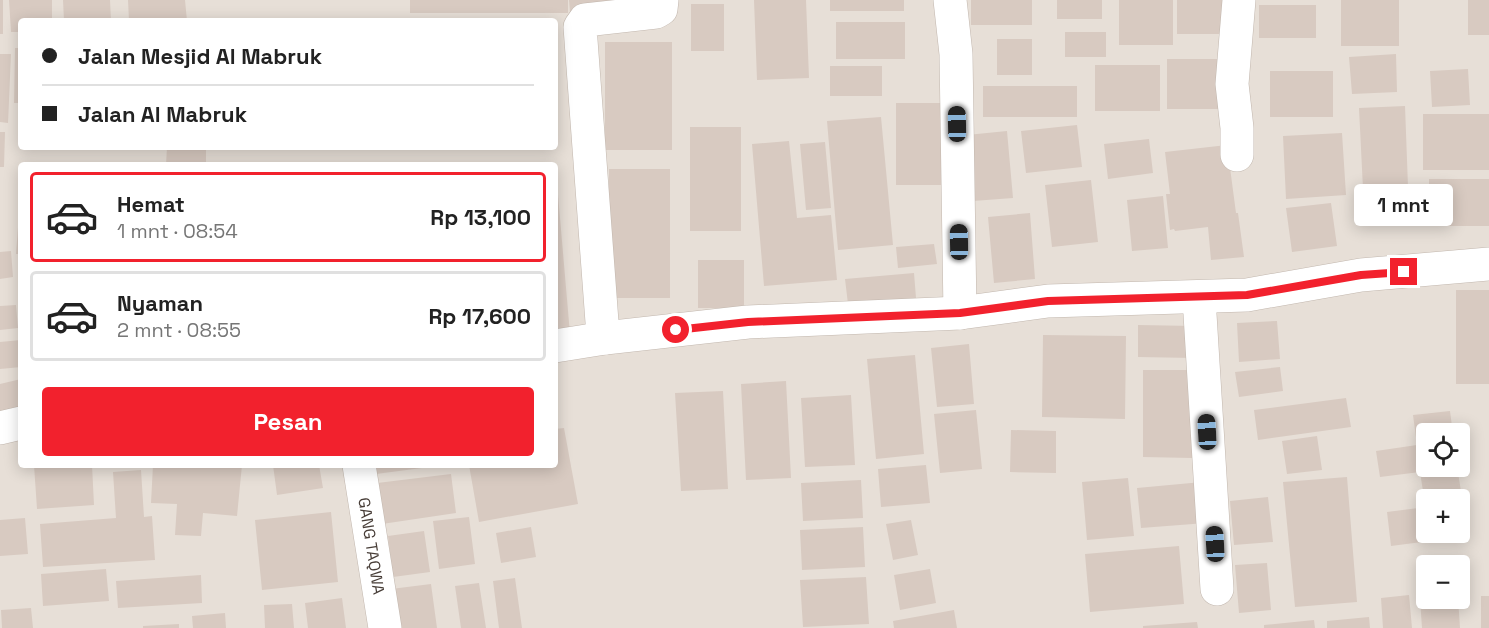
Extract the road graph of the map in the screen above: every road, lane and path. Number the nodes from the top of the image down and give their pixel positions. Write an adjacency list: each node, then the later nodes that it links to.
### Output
1 (662, 0): 8 (street)
2 (950, 0): 7 (street)
3 (1239, 0): 4 (street)
4 (1237, 155)
5 (1489, 264): 6 (street)
6 (1199, 298): 7 (street); 13 (street)
7 (960, 313): 8 (street)
8 (605, 338): 9 (street)
9 (558, 346)
10 (18, 424): 11 (street)
11 (0, 428)
12 (359, 468): 14 (street, GANG TAQWA)
13 (1218, 589)
14 (385, 628)

